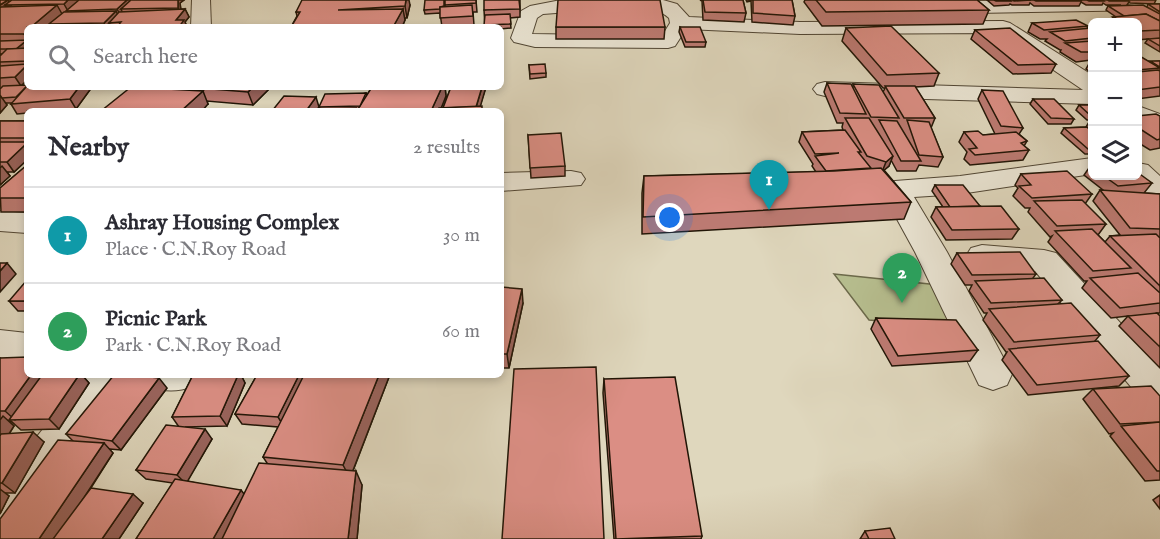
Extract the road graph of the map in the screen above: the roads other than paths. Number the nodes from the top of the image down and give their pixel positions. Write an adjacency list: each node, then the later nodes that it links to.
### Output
1 (201, 0): 7 (street)
2 (971, 4): 3 (street); 8 (street)
3 (1053, 7): 4 (street); 6 (street)
4 (1141, 18)
5 (680, 23): 5 (street); 8 (street)
6 (1088, 23)
7 (201, 24)
8 (1002, 27): 9 (street)
9 (1088, 82)
10 (825, 89): 11 (street)
11 (1088, 97)
12 (1160, 101): 13 (street)
13 (1142, 104)
14 (1142, 115): 15 (street)
15 (1160, 123)
16 (1160, 156): 17 (street)
17 (1142, 158)
18 (1088, 167): 25 (street)
19 (1142, 175): 22 (street)
20 (572, 179): 21 (street)
21 (504, 182)
22 (1160, 191)
23 (0, 221): 24 (street)
24 (24, 223)
25 (931, 252): 26 (street); 28 (street)
26 (993, 374)
27 (106, 378): 29 (street)
28 (1160, 393)
29 (0, 523)

